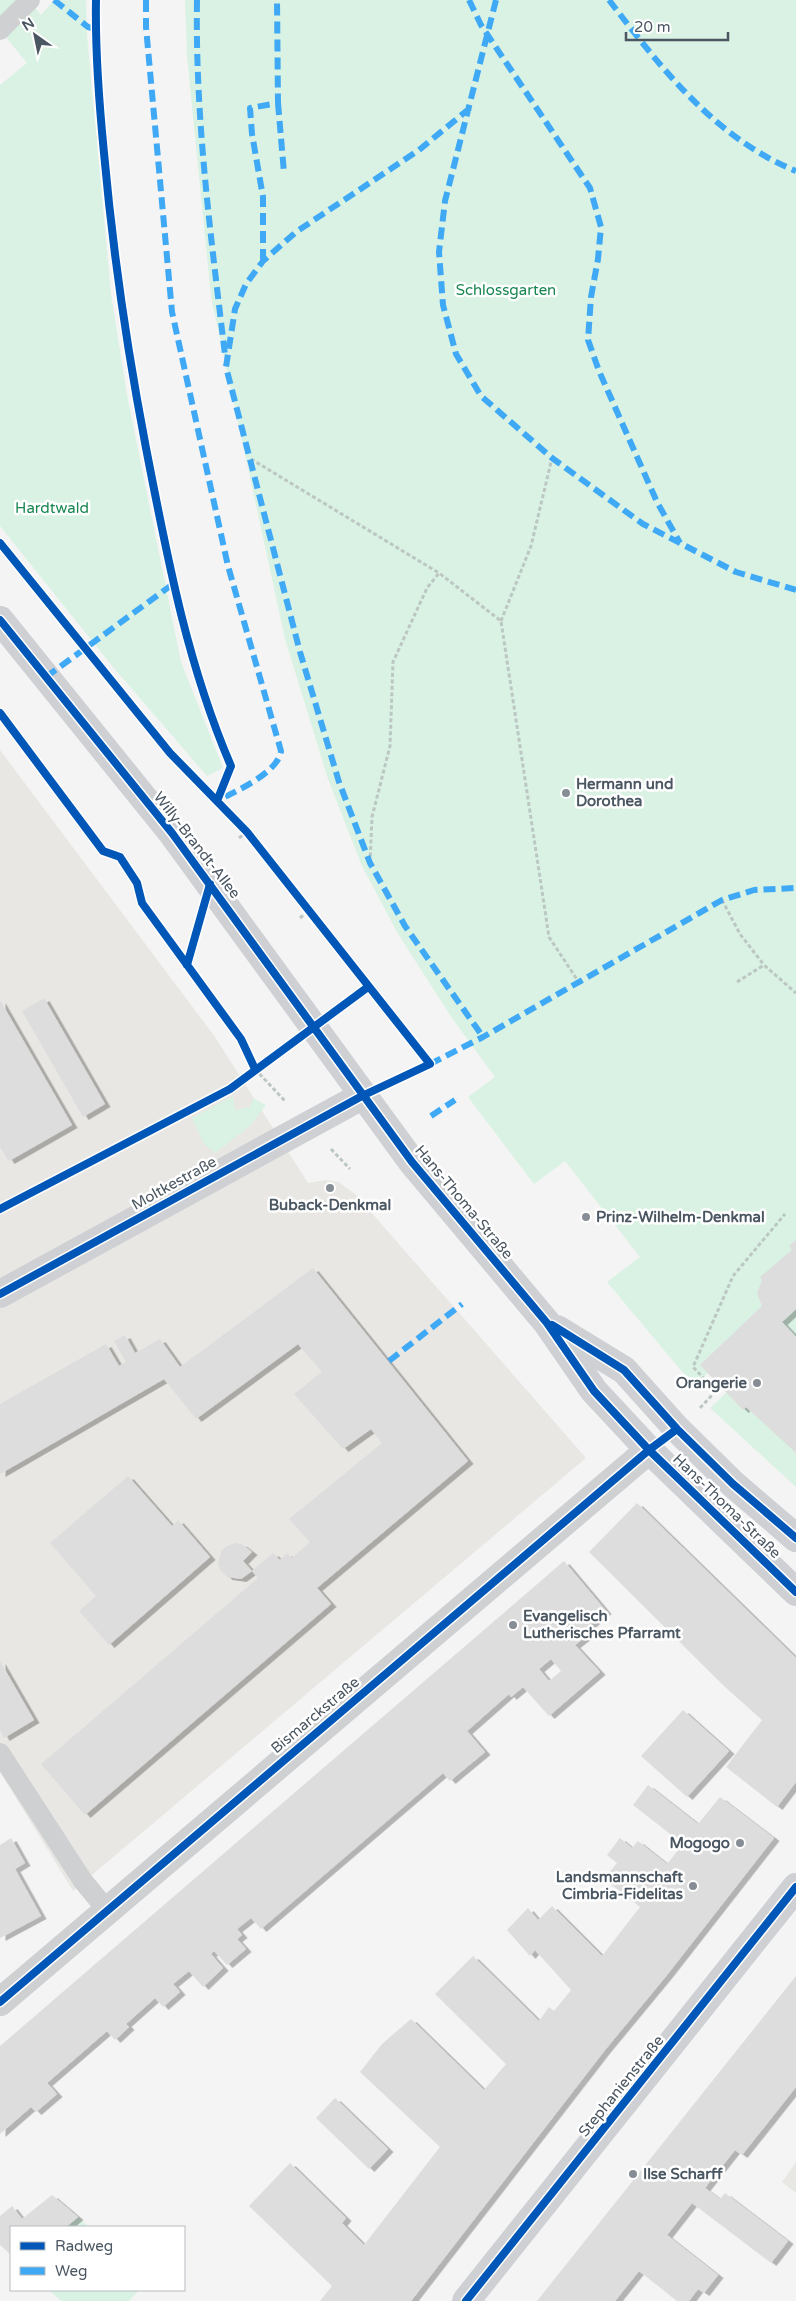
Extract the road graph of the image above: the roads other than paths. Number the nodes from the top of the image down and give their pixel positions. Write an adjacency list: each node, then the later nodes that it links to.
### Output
1 (30, 0): 2 (lane)
2 (0, 30)
3 (0, 620): 4 (main road, Willy-Brandt-Allee)
4 (362, 1096): 5 (main road, Moltkestraße); 6 (main road, Hans-Thoma-Straße)
5 (0, 1294)
6 (547, 1323): 7 (main road, Hans-Thoma-Straße); 8 (main road, Hans-Thoma-Straße)
7 (648, 1450): 9 (main road, Hans-Thoma-Straße); 12 (street, Bismarckstraße)
8 (796, 1538)
9 (796, 1592)
10 (0, 1753): 12 (lane)
11 (796, 1887): 14 (main road, Stephanienstraße)
12 (107, 1910): 13 (street, Bismarckstraße)
13 (0, 2002)
14 (466, 2301)

